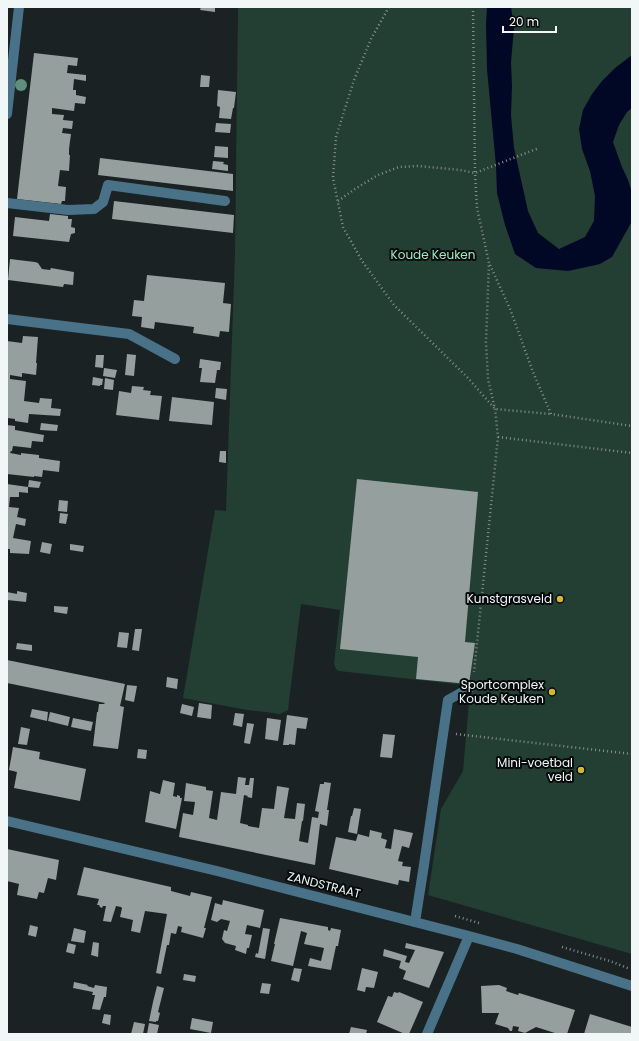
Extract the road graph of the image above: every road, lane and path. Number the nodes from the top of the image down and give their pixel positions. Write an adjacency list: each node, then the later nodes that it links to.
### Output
1 (19, 7): 4 (street)
2 (389, 7): 9 (path)
3 (473, 7): 7 (path)
4 (10, 58): 5 (street)
5 (7, 114)
6 (539, 148): 7 (path)
7 (475, 174): 9 (path); 11 (path)
8 (225, 201): 10 (street)
9 (338, 201): 14 (path)
10 (7, 202)
11 (490, 263): 14 (path); 15 (path)
12 (7, 319): 13 (street)
13 (175, 359)
14 (496, 408): 15 (path); 17 (path)
15 (551, 414): 16 (path)
16 (632, 426)
17 (498, 438): 18 (path); 19 (path)
18 (632, 453)
19 (473, 686): 20 (street)
20 (444, 732): 21 (path); 23 (street)
21 (632, 754)
22 (7, 821): 23 (street, ZANDSTRAAT)
23 (415, 922): 24 (street, ZANDSTRAAT)
24 (469, 936): 25 (street, ZANDSTRAAT); 26 (street)
25 (632, 986)
26 (427, 1034)

